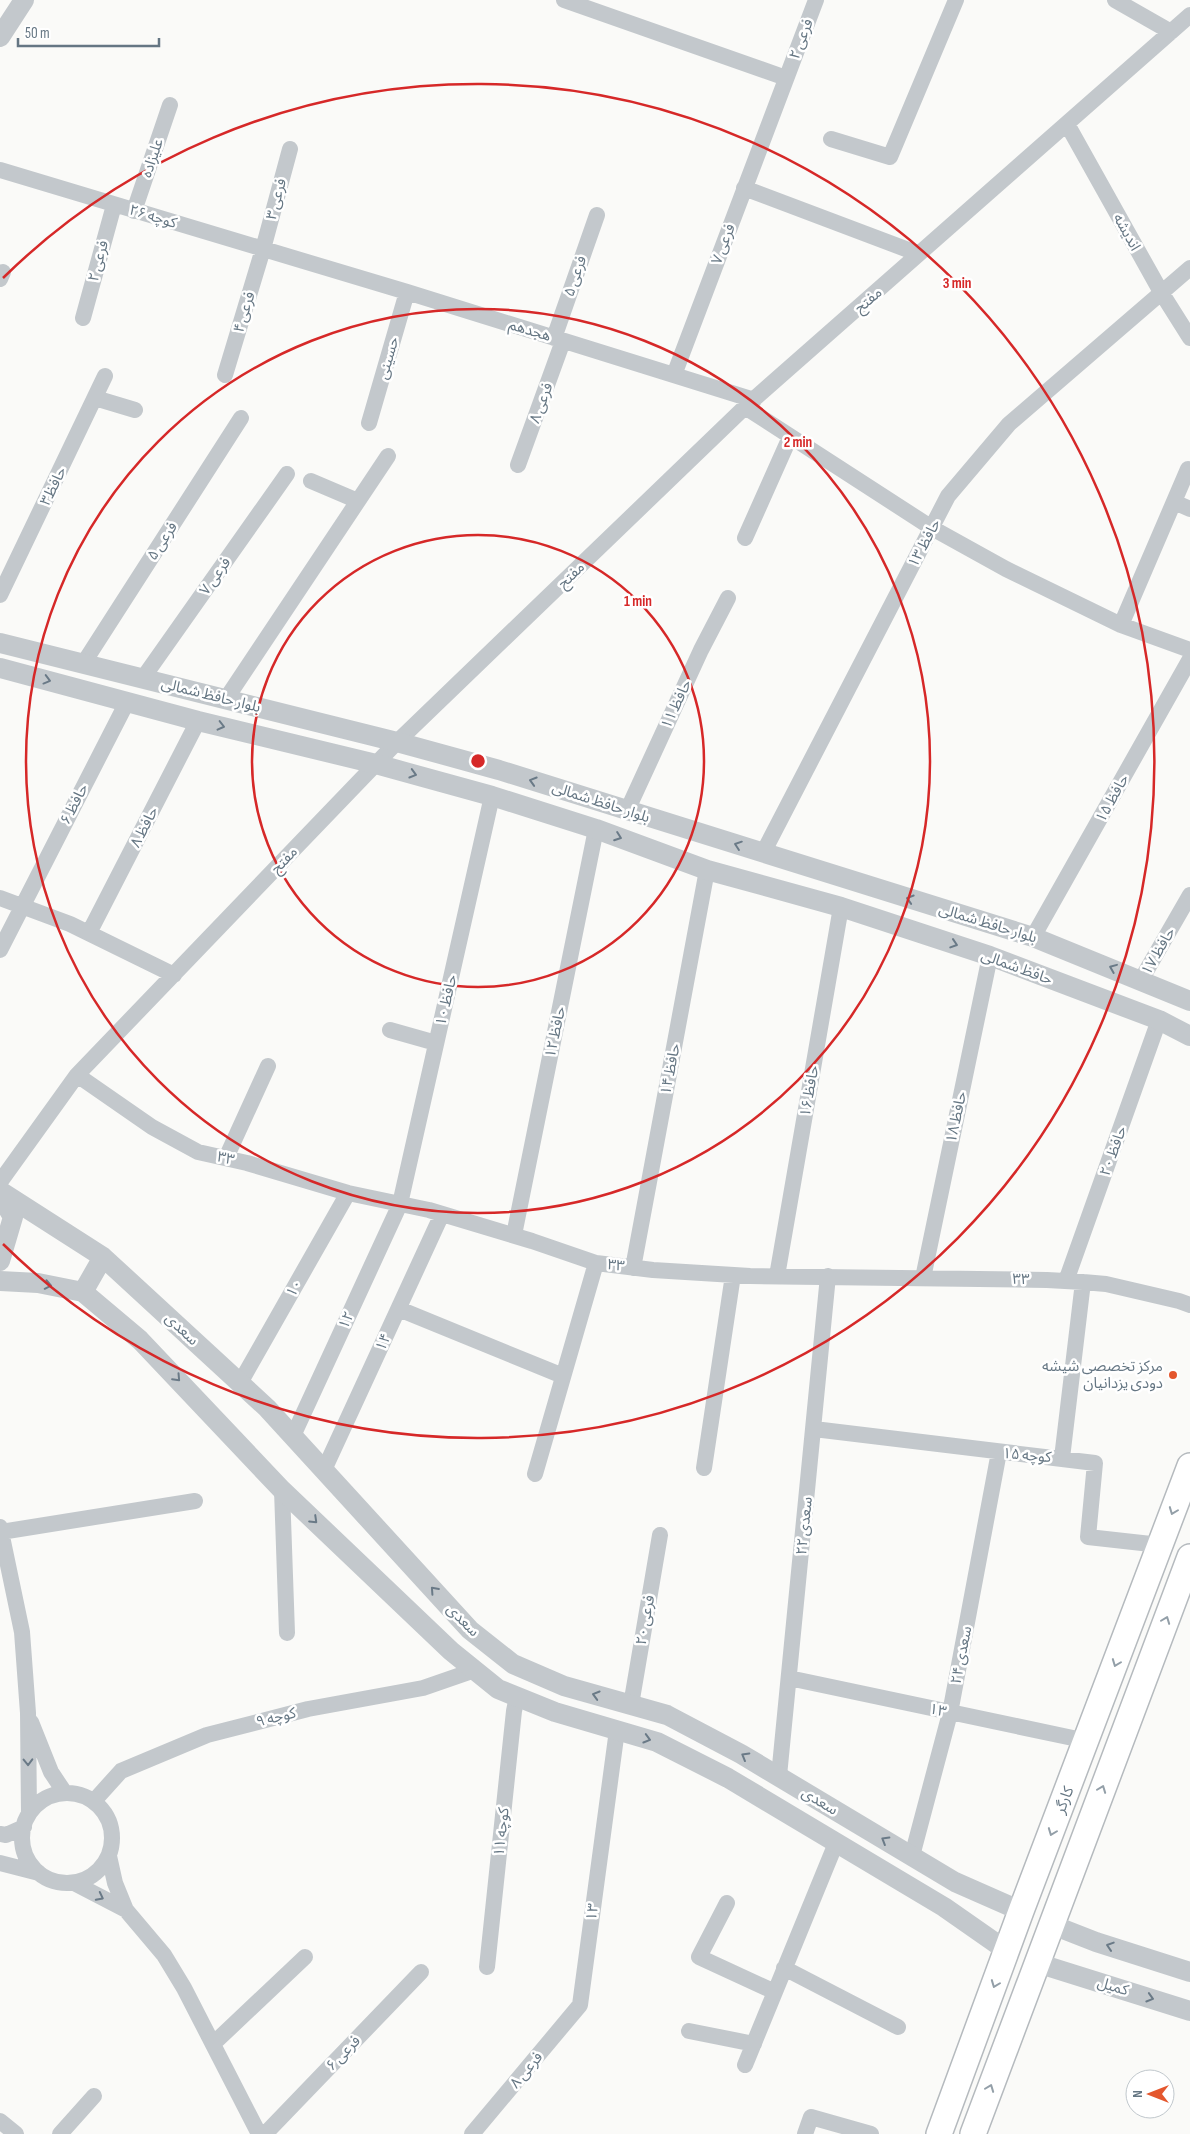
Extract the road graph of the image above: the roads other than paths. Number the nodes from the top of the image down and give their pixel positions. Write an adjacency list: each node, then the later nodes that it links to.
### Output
1 (24, 0): 8 (street)
2 (564, 0): 9 (street)
3 (816, 0): 9 (street, فرعی ۲)
4 (956, 0): 13 (street)
5 (1115, 0): 7 (street)
6 (1190, 15): 7 (street, مفتح)
7 (1171, 32): 12 (street, مفتح)
8 (0, 38)
9 (786, 78): 11 (street, فرعی ۲)
10 (170, 105): 18 (street, علیزاده)
11 (773, 114): 16 (street, فرعی ۷)
12 (1067, 124): 21 (street, مفتح); 25 (street, اندیشه)
13 (831, 139)
14 (290, 149): 20 (street, فرعی ۳)
15 (0, 170): 17 (street, کوچه ۲۶)
16 (744, 188): 21 (street); 30 (street, فرعی ۷)
17 (114, 204): 18 (street, کوچه ۲۶); 26 (street, فرعی ۲)
18 (134, 211): 20 (street, کوچه ۲۶)
19 (597, 215): 28 (street, فرعی ۵)
20 (263, 249): 22 (street, کوچه ۲۶); 29 (street, فرعی ۴)
21 (919, 254): 33 (street, مفتح)
22 (305, 262): 24 (street, هجدهم)
23 (1190, 268): 25 (street, حافظ ۱۳)
24 (407, 292): 28 (street, هجدهم); 36 (street, حسینی)
25 (1161, 292): 27 (street, اندیشه); 46 (street, حافظ ۱۳)
26 (83, 318)
27 (1190, 338)
28 (558, 339): 30 (street, هجدهم); 39 (street, فرعی ۸)
29 (225, 375)
30 (674, 375): 33 (street, هجدهم)
31 (105, 376): 32 (street, حافظ۳)
32 (95, 398): 34 (street); 48 (street, حافظ۳)
33 (750, 404): 37 (street, هجدهم); 60 (street, مفتح)
34 (134, 410)
35 (241, 418): 54 (street, فرعی ۵)
36 (370, 423)
37 (790, 437): 46 (street, هجدهم); 47 (street)
38 (388, 456): 43 (street)
39 (518, 465)
40 (1188, 469): 44 (street)
41 (287, 474): 56 (street, فرعی ۷)
42 (311, 481): 43 (street)
43 (358, 501): 57 (street)
44 (1174, 502): 45 (street); 50 (street)
45 (1190, 509)
46 (932, 528): 50 (street, هجدهم); 65 (street, حافظ ۱۳)
47 (745, 538)
48 (0, 595)
49 (728, 598): 63 (street, حافظ ۱۱)
50 (1122, 625): 52 (street, هجدهم)
51 (0, 643): 54 (street, بلوار حافظ شمالی)
52 (1190, 650)
53 (1190, 659): 72 (street, حافظ ۱۵)
54 (82, 664): 56 (street, بلوار حافظ شمالی)
55 (0, 668): 58 (street, بلوار حافظ شمالی, one-way to 58)
56 (143, 678): 57 (street, بلوار حافظ شمالی)
57 (226, 699): 60 (street, بلوار حافظ شمالی)
58 (127, 702): 59 (street, بلوار حافظ شمالی); 69 (street, حافظ ۶)
59 (198, 721): 61 (street, بلوار حافظ شمالی, one-way to 61); 71 (street, حافظ ۸)
60 (397, 742): 61 (street, مفتح); 63 (street, بلوار حافظ شمالی, one-way to 60)
61 (376, 764): 62 (street, بلوار حافظ شمالی, one-way to 62); 75 (street, مفتح)
62 (492, 796): 64 (street, بلوار حافظ شمالی); 81 (street, حافظ ۱۰)
63 (627, 811): 65 (street, بلوار حافظ شمالی, one-way to 63)
64 (596, 829): 66 (street, بلوار حافظ شمالی, one-way to 66); 91 (street, حافظ ۱۲)
65 (763, 853): 72 (street, بلوار حافظ شمالی, one-way to 65)
66 (707, 870): 70 (street, بلوار حافظ شمالی); 95 (street, حافظ ۱۴)
67 (1190, 896): 76 (street, حافظ ۱۷)
68 (0, 898): 69 (street)
69 (22, 906): 71 (street); 73 (street, حافظ ۶)
70 (841, 907): 74 (street, حافظ شمالی, one-way to 74); 97 (street, حافظ ۱۶)
71 (89, 933): 75 (street)
72 (1034, 937): 76 (street, بلوار حافظ شمالی, one-way to 72)
73 (0, 950)
74 (990, 956): 78 (street, حافظ شمالی); 99 (street, حافظ ۱۸)
75 (174, 975): 83 (street, مفتح)
76 (1141, 980): 77 (street, بلوار حافظ شمالی)
77 (1190, 1001)
78 (1159, 1020): 80 (street, حافظ شمالی); 101 (street, حافظ ۲۰)
79 (390, 1030): 81 (street)
80 (1190, 1036)
81 (436, 1043): 89 (street, حافظ ۱۰)
82 (268, 1066): 84 (street)
83 (77, 1076): 84 (street, ۳۳); 85 (street, مفتح)
84 (226, 1158): 87 (street, ۳۳)
85 (0, 1182)
86 (0, 1191): 92 (street, سعدی)
87 (348, 1193): 89 (street, ۳۳); 107 (street, ۱۰)
88 (0, 1195): 93 (street)
89 (400, 1204): 90 (street, ۳۳); 109 (street, ۱۲)
90 (442, 1214): 91 (street, ۳۳); 105 (street, ۱۴)
91 (514, 1236): 94 (street, ۳۳)
92 (103, 1257): 103 (street); 107 (street, سعدی)
93 (0, 1261)
94 (596, 1263): 95 (street, ۳۳); 106 (street)
95 (633, 1268): 96 (street, ۳۳)
96 (733, 1275): 97 (street, ۳۳); 113 (street)
97 (777, 1276): 98 (street, ۳۳)
98 (828, 1276): 99 (street, ۳۳); 108 (street, سعدی ۲۲)
99 (923, 1278): 101 (street, ۳۳)
100 (0, 1281): 103 (street, سعدی, one-way to 103)
101 (1066, 1281): 102 (street, ۳۳)
102 (1083, 1282): 104 (street, ۳۳); 111 (street)
103 (83, 1292): 116 (street, سعدی, one-way to 116)
104 (1190, 1305)
105 (399, 1309): 106 (street); 114 (street, ۱۴)
106 (563, 1376): 115 (street)
107 (240, 1382): 109 (street, سعدی)
108 (814, 1429): 110 (street, کوچه ۱۵); 124 (street, سعدی ۲۲)
109 (293, 1436): 114 (street, سعدی)
110 (999, 1452): 111 (street, کوچه ۱۵); 128 (street, سعدی ۲۴)
111 (1062, 1458): 120 (street, کوچه ۱۵)
112 (1190, 1466): 120 (main road, کارگر, one-way to 120)
113 (704, 1468)
114 (324, 1470): 126 (street, سعدی, one-way to 114)
115 (535, 1474)
116 (282, 1490): 122 (street); 123 (street, سعدی, one-way to 123)
117 (195, 1500): 118 (street)
118 (1, 1529): 127 (street)
119 (660, 1535): 126 (street, فرعی ۲۰)
120 (1160, 1545): 130 (main road, کارگر, one-way to 130)
121 (1190, 1557): 147 (main road, کارگر, one-way to 121)
122 (287, 1633)
123 (475, 1670): 125 (street, سعدی); 133 (street, کوچه ۹)
124 (790, 1678): 128 (street, ۱۳); 131 (street, سعدی ۲۲)
125 (517, 1697): 129 (street, سعدی); 151 (street, کوچه ۱۱)
126 (631, 1705): 131 (street, سعدی, one-way to 126)
127 (28, 1713): 132 (street); 134 (street, one-way to 134)
128 (950, 1713): 130 (street, ۱۳); 138 (street, سعدی ۲۴)
129 (617, 1730): 136 (street, سعدی, one-way to 136); 156 (street, ۱۳)
130 (1087, 1741): 146 (main road, کارگر, one-way to 146)
131 (779, 1776): 138 (street, سعدی, one-way to 131)
132 (65, 1793): 133 (street); 134 (street)
133 (94, 1801): 137 (street)
134 (26, 1820): 135 (street); 140 (street)
135 (0, 1834)
136 (836, 1843): 144 (street, سعدی); 152 (street)
137 (109, 1856): 142 (street); 145 (street)
138 (912, 1856): 141 (street, سعدی)
139 (0, 1863): 140 (street)
140 (39, 1873): 142 (street)
141 (955, 1882): 144 (street); 146 (street, سعدی)
142 (74, 1883): 145 (street, one-way to 145)
143 (727, 1903): 155 (street)
144 (944, 1907): 148 (street, سعدی)
145 (126, 1910): 160 (street)
146 (1021, 1911): 147 (main road); 148 (main road, کارگر)
147 (1050, 1924): 150 (main road, کارگر); 154 (street, one-way to 147)
148 (1008, 1951): 150 (main road); 172 (main road, کارگر, one-way to 172)
149 (305, 1957): 160 (street)
150 (1037, 1962): 157 (street, کمیل, one-way to 157); 173 (main road, کارگر, one-way to 150)
151 (487, 1967)
152 (784, 1968): 155 (street); 158 (street)
153 (421, 1972): 168 (street, فرعی ۶)
154 (1190, 1972)
155 (775, 1992): 161 (street)
156 (580, 2005): 169 (street, فرعی ۸)
157 (1190, 2010)
158 (898, 2027)
159 (689, 2031): 161 (street)
160 (214, 2044): 167 (street)
161 (754, 2044): 162 (street)
162 (745, 2065)
163 (94, 2096): 166 (street)
164 (0, 2121): 165 (street)
165 (16, 2134)
166 (60, 2134)
167 (259, 2134)
168 (265, 2134)
169 (472, 2134)
170 (805, 2134): 171 (street)
171 (871, 2134)
172 (939, 2134)
173 (973, 2134)

